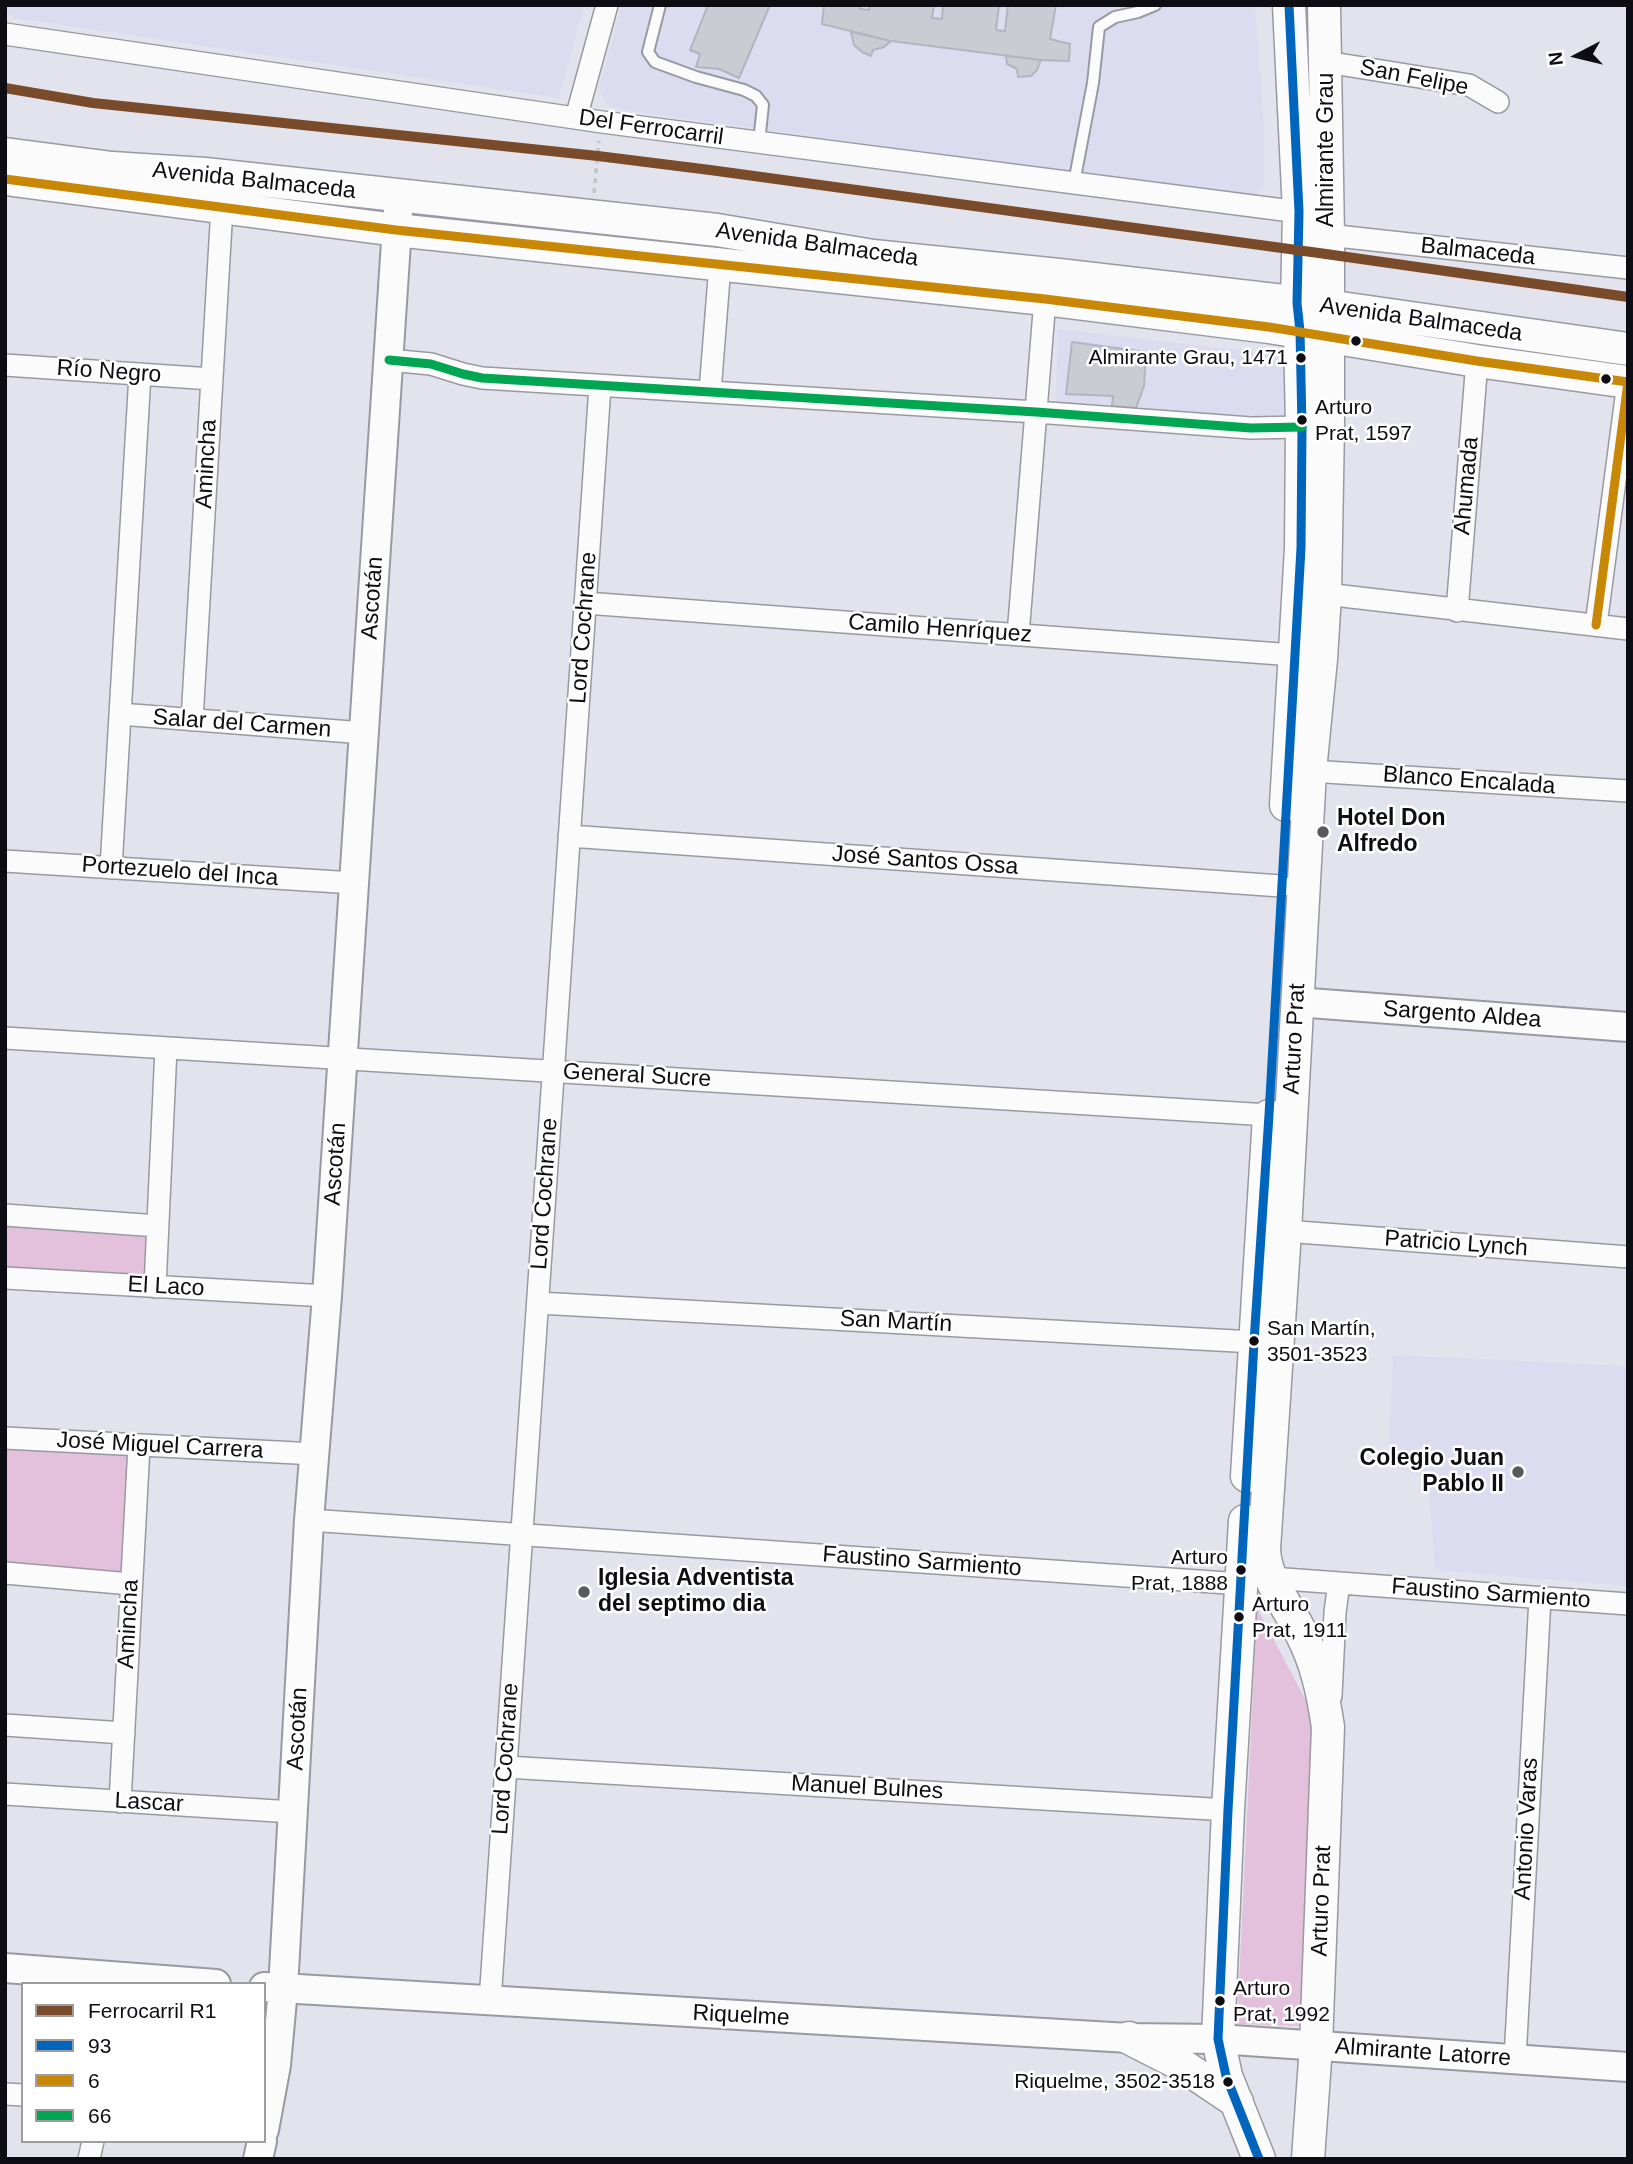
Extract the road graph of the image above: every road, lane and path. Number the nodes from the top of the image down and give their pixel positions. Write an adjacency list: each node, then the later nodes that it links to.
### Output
1 (607, 5): 9 (street)
2 (660, 5): 11 (lane)
3 (1155, 5): 14 (lane)
4 (1289, 5): 17 (main road, Almirante Grau)
5 (1324, 5): 7 (main road, Almirante Grau)
6 (5, 34): 9 (street, Del Ferrocarril)
7 (1326, 62): 8 (street, San Felipe); 20 (main road, Almirante Grau)
8 (1498, 102)
9 (576, 118): 10 (street, Del Ferrocarril)
10 (602, 122): 11 (street, Del Ferrocarril); 18 (path)
11 (759, 142): 14 (street, Del Ferrocarril)
12 (5, 154): 15 (main road, Avenida Balmaceda)
13 (5, 179): 16 (main road, Avenida Balmaceda)
14 (1074, 183): 17 (street, Del Ferrocarril)
15 (399, 196): 18 (main road, Avenida Balmaceda); 19 (street, Ascotán)
16 (222, 207): 19 (main road, Avenida Balmaceda); 30 (street, Amincha)
17 (1299, 212): 24 (main road, Almirante Grau)
18 (591, 217): 24 (main road, Avenida Balmaceda)
19 (396, 230): 21 (main road, Avenida Balmaceda); 26 (street, Ascotán)
20 (1328, 235): 22 (street, Balmaceda); 24 (main road, Almirante Grau)
21 (720, 265): 23 (main road, Avenida Balmaceda); 33 (street)
22 (1628, 268)
23 (1045, 299): 24 (main road, Avenida Balmaceda); 34 (street)
24 (1313, 320): 25 (main road, Avenida Balmaceda); 27 (main road, Avenida Balmaceda); 35 (main road, Arturo Prat); 36 (main road, Arturo Prat)
25 (1628, 349)
26 (389, 360): 32 (street); 45 (street, Ascotán)
27 (1477, 361): 31 (main road, Avenida Balmaceda); 38 (street, Ahumada)
28 (5, 365): 29 (street, Río Negro)
29 (140, 374): 30 (street, Río Negro); 43 (street)
30 (212, 379): 44 (street, Amincha)
31 (1628, 382): 39 (street)
32 (600, 386): 33 (street); 37 (street, Lord Cochrane)
33 (710, 392): 34 (street)
34 (1037, 412): 35 (street); 41 (street)
35 (1302, 427): 42 (main road, Arturo Prat)
36 (1325, 594): 38 (street); 46 (main road, Arturo Prat)
37 (585, 603): 41 (street, Camilo Henríquez); 48 (street, Lord Cochrane)
38 (1457, 611): 39 (street)
39 (1596, 625): 40 (street)
40 (1628, 629)
41 (1018, 635): 42 (street, Camilo Henríquez)
42 (1294, 655): 52 (main road, Arturo Prat)
43 (120, 714): 44 (street, Salar del Carmen); 50 (street)
44 (192, 720): 45 (street, Salar del Carmen)
45 (364, 733): 51 (street, Ascotán)
46 (1310, 771): 47 (street, Blanco Encalada); 53 (main road, Arturo Prat)
47 (1628, 791)
48 (569, 836): 52 (street, José Santos Ossa); 58 (street, Lord Cochrane)
49 (5, 861): 50 (street, Portezuelo del Inca)
50 (111, 868): 51 (street, Portezuelo del Inca)
51 (354, 883): 57 (street, Ascotán)
52 (1281, 886): 59 (main road, Arturo Prat)
53 (1296, 1002): 54 (street, Sargento Aldea); 62 (main road, Arturo Prat)
54 (1628, 1027)
55 (5, 1038): 56 (street, General Sucre)
56 (166, 1048): 57 (street, General Sucre); 61 (street)
57 (343, 1058): 58 (street, General Sucre); 66 (street, Ascotán)
58 (554, 1071): 59 (street, General Sucre); 67 (street, Lord Cochrane)
59 (1269, 1115): 68 (main road, Arturo Prat)
60 (5, 1216): 61 (street)
61 (158, 1226): 65 (street)
62 (1285, 1231): 63 (street, Patricio Lynch); 75 (main road, Arturo Prat)
63 (1628, 1257)
64 (5, 1278): 65 (street, El Laco)
65 (155, 1287): 66 (street, El Laco)
66 (327, 1296): 71 (street, Ascotán)
67 (538, 1303): 68 (street, San Martín); 73 (street, Lord Cochrane)
68 (1254, 1342): 75 (main road, Arturo Prat)
69 (5, 1438): 70 (street, José Miguel Carrera)
70 (139, 1446): 71 (street, José Miguel Carrera); 77 (street, Amincha)
71 (316, 1454): 72 (street, Ascotán)
72 (309, 1520): 73 (street, Faustino Sarmiento); 87 (street, Ascotán)
73 (522, 1534): 75 (street, Faustino Sarmiento); 83 (street, Lord Cochrane)
74 (5, 1573): 77 (street)
75 (1257, 1581): 76 (street, Faustino Sarmiento); 81 (main road, Arturo Prat); 86 (main road, Arturo Prat)
76 (1339, 1583): 78 (street, Faustino Sarmiento); 81 (street, Arturo Prat)
77 (131, 1584): 82 (street, Amincha)
78 (1540, 1598): 79 (street, Faustino Sarmiento); 96 (street, Antonio Varas)
79 (1628, 1604)
80 (5, 1725): 82 (street)
81 (1328, 1727): 95 (main road, Arturo Prat)
82 (124, 1733): 85 (street, Amincha)
83 (506, 1766): 86 (street, Manuel Bulnes); 92 (street, Lord Cochrane)
84 (5, 1794): 85 (street, Lascar)
85 (120, 1802): 87 (street, Lascar)
86 (1228, 1810): 94 (main road, Arturo Prat)
87 (293, 1812): 91 (street, Ascotán)
88 (5, 1968): 89 (street)
89 (114, 1980): 90 (street)
90 (165, 1982)
91 (274, 1988): 92 (street, Riquelme); 99 (street, Ascotán)
92 (490, 2001): 93 (street, Riquelme)
93 (1129, 2038): 94 (street, Riquelme); 98 (main road)
94 (1218, 2039): 95 (street, Almirante Latorre); 98 (main road, Arturo Prat)
95 (1316, 2046): 96 (street, Almirante Latorre); 101 (main road, Arturo Prat)
96 (1515, 2059): 97 (street, Almirante Latorre)
97 (1628, 2067)
98 (1237, 2102): 100 (main road, Arturo Prat)
99 (266, 2119)
100 (1259, 2159)
101 (1308, 2159)

